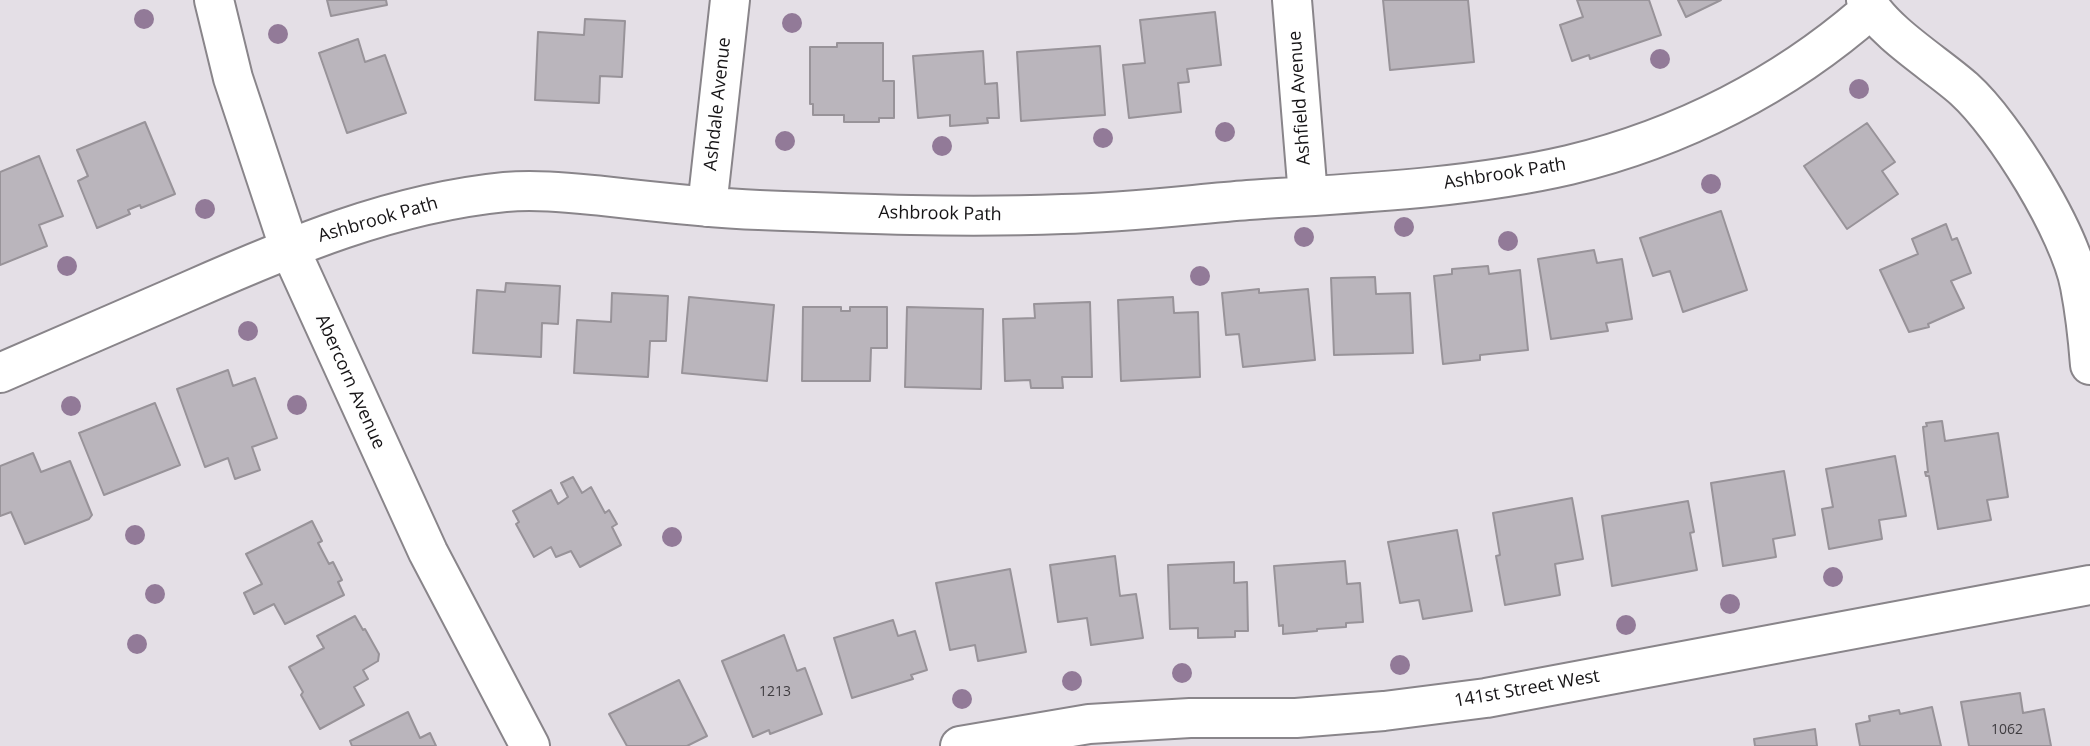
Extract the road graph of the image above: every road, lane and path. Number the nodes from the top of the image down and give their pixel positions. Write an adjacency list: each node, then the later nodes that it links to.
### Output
1 (214, 0): 7 (street, Abercorn Avenue)
2 (730, 0): 6 (street, Ashdale Avenue)
3 (1292, 0): 5 (street, Ashfield Avenue)
4 (1869, 5): 5 (street, Ashbrook Path); 8 (street)
5 (1308, 196): 6 (street, Ashbrook Path)
6 (707, 207): 7 (street, Ashbrook Path)
7 (289, 247): 10 (street, Ashbrook Path); 12 (street, Abercorn Avenue)
8 (2083, 269): 9 (street)
9 (2090, 365)
10 (0, 373)
11 (2090, 585): 13 (street, 141st Street West)
12 (530, 746)
13 (960, 746)

